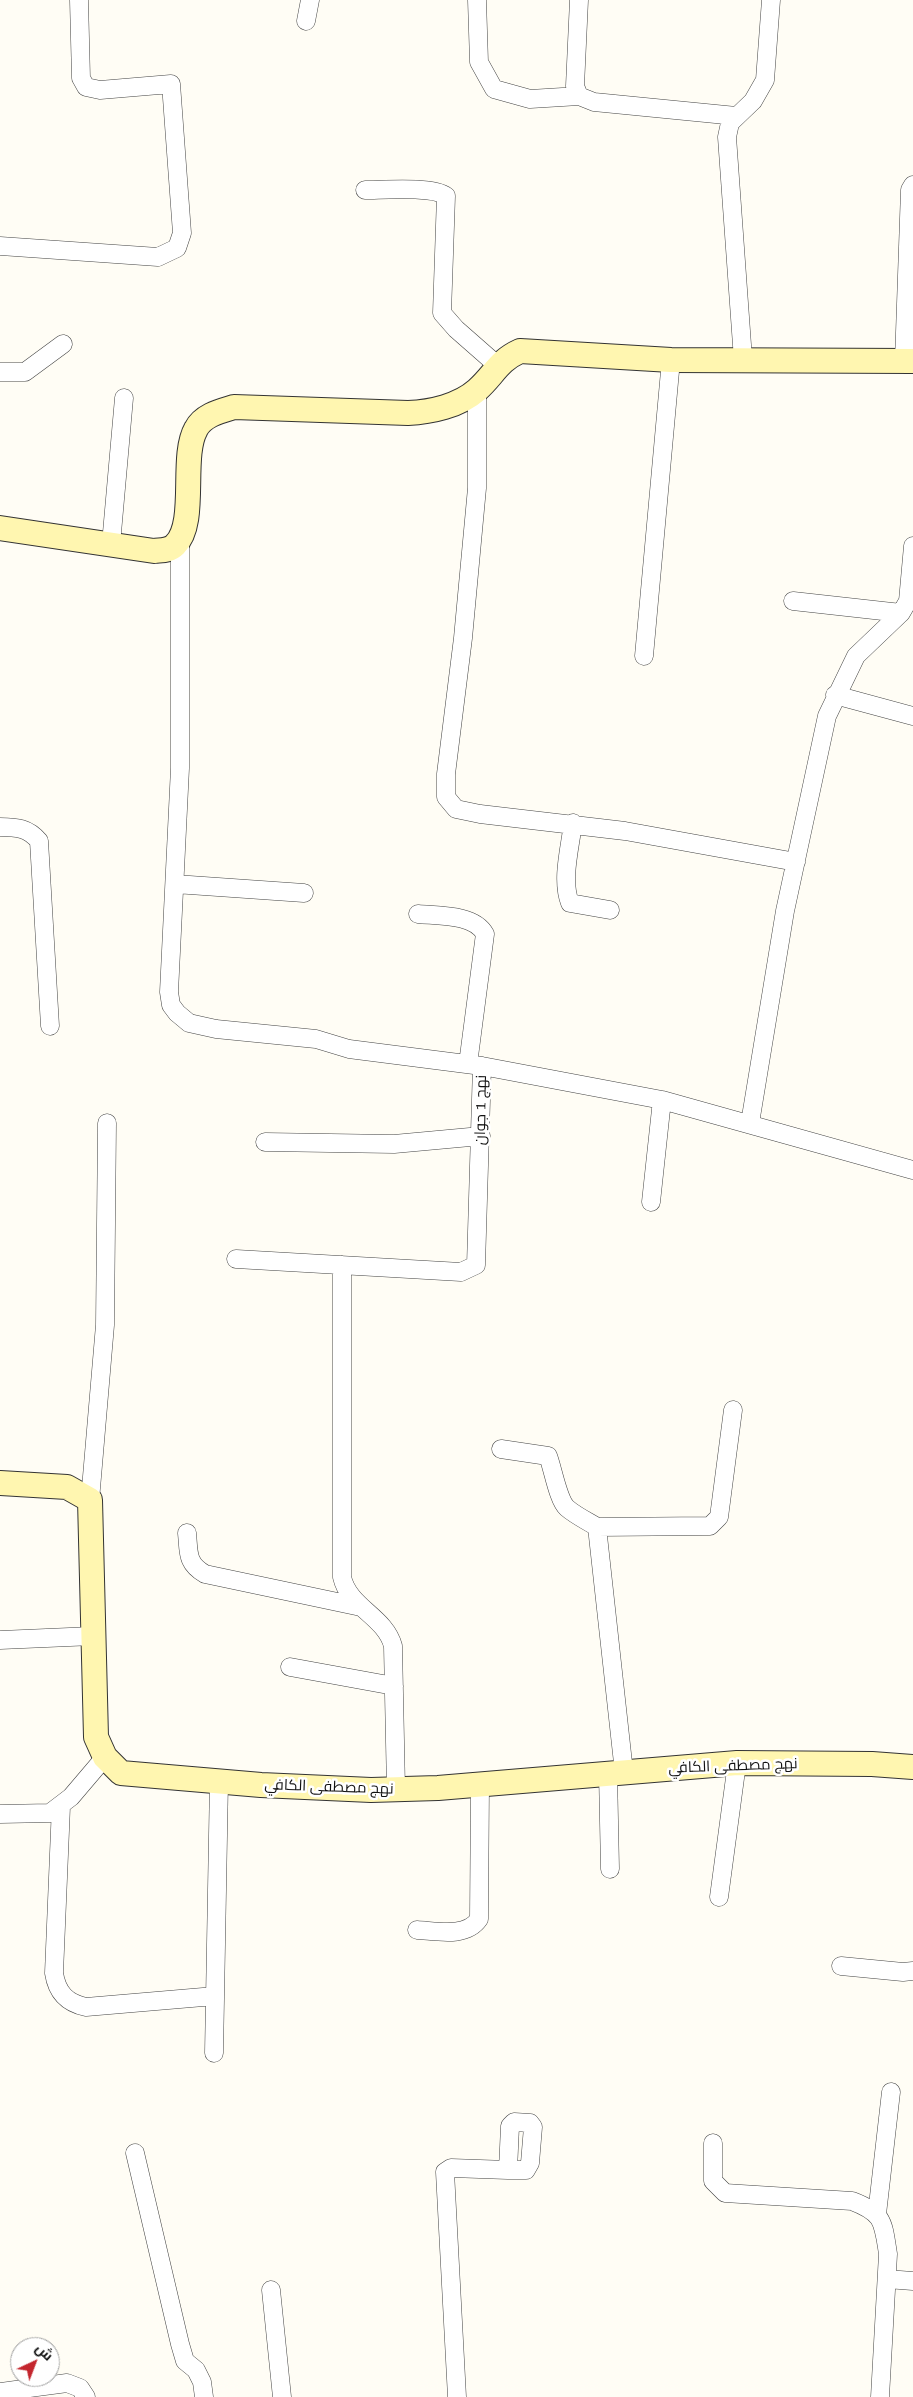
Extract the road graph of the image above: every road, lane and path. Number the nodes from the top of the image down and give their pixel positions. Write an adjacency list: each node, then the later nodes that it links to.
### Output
1 (79, 0): 11 (street)
2 (310, 0): 6 (street)
3 (478, 0): 7 (street)
4 (579, 0): 7 (street)
5 (772, 0): 8 (street)
6 (306, 21)
7 (579, 96): 8 (street)
8 (736, 116): 13 (street)
9 (913, 185): 15 (street)
10 (364, 190): 16 (street)
11 (0, 246)
12 (63, 344): 17 (street)
13 (743, 359): 14 (street); 15 (street)
14 (671, 360): 16 (street); 26 (street)
15 (908, 361)
16 (497, 365): 18 (street)
17 (0, 372)
18 (477, 390): 21 (street); 29 (street)
19 (124, 398): 22 (street)
20 (0, 528): 22 (street)
21 (180, 539): 22 (street); 32 (street)
22 (110, 544)
23 (913, 546): 25 (street)
24 (793, 601): 25 (street)
25 (902, 613): 27 (street)
26 (644, 656)
27 (835, 695): 28 (street); 31 (street)
28 (913, 716)
29 (573, 824): 31 (street); 34 (street)
30 (0, 827): 36 (street)
31 (796, 862): 40 (street)
32 (175, 884): 33 (street); 37 (street)
33 (304, 893)
34 (610, 910)
35 (418, 914): 37 (street)
36 (50, 1026)
37 (475, 1065): 38 (street, نهج 1 جوان); 41 (street, نهج 1 جوان)
38 (662, 1100): 40 (street, نهج 1 جوان); 44 (street)
39 (107, 1123): 50 (street)
40 (750, 1123): 43 (street, نهج 1 جوان)
41 (481, 1136): 42 (street); 46 (street, نهج 1 جوان)
42 (264, 1142)
43 (913, 1170)
44 (651, 1202)
45 (236, 1259): 46 (street, نهج 1 جوان)
46 (342, 1265): 53 (street)
47 (733, 1410): 51 (street)
48 (501, 1449): 51 (street)
49 (0, 1483): 50 (street)
50 (90, 1500): 54 (street)
51 (597, 1527): 61 (street)
52 (187, 1533): 53 (street)
53 (361, 1607): 57 (street)
54 (93, 1636): 55 (street); 58 (street)
55 (0, 1640)
56 (290, 1668): 57 (street)
57 (394, 1686): 64 (street)
58 (104, 1757): 62 (street, نهج مصطفى الكافي); 65 (street)
59 (737, 1764): 60 (street, نهج مصطفى الكافي); 61 (street, نهج مصطفى الكافي); 68 (street)
60 (913, 1766)
61 (616, 1773): 63 (street, نهج مصطفى الكافي); 67 (street)
62 (219, 1781): 64 (street, نهج مصطفى الكافي); 72 (street)
63 (480, 1784): 64 (street, نهج مصطفى الكافي); 69 (street)
64 (396, 1789)
65 (62, 1806): 66 (street); 72 (street)
66 (0, 1814)
67 (610, 1869)
68 (719, 1897)
69 (417, 1930)
70 (840, 1966): 71 (street)
71 (913, 1970)
72 (215, 1996): 73 (street)
73 (214, 2053)
74 (891, 2092): 78 (street)
75 (713, 2143): 78 (street)
76 (135, 2153): 84 (street)
77 (508, 2170): 86 (street)
78 (877, 2214): 79 (street)
79 (887, 2279): 80 (street); 87 (street)
80 (913, 2281)
81 (271, 2290): 85 (street)
82 (0, 2392): 83 (street)
83 (86, 2397)
84 (204, 2397)
85 (282, 2397)
86 (457, 2397)
87 (880, 2397)

